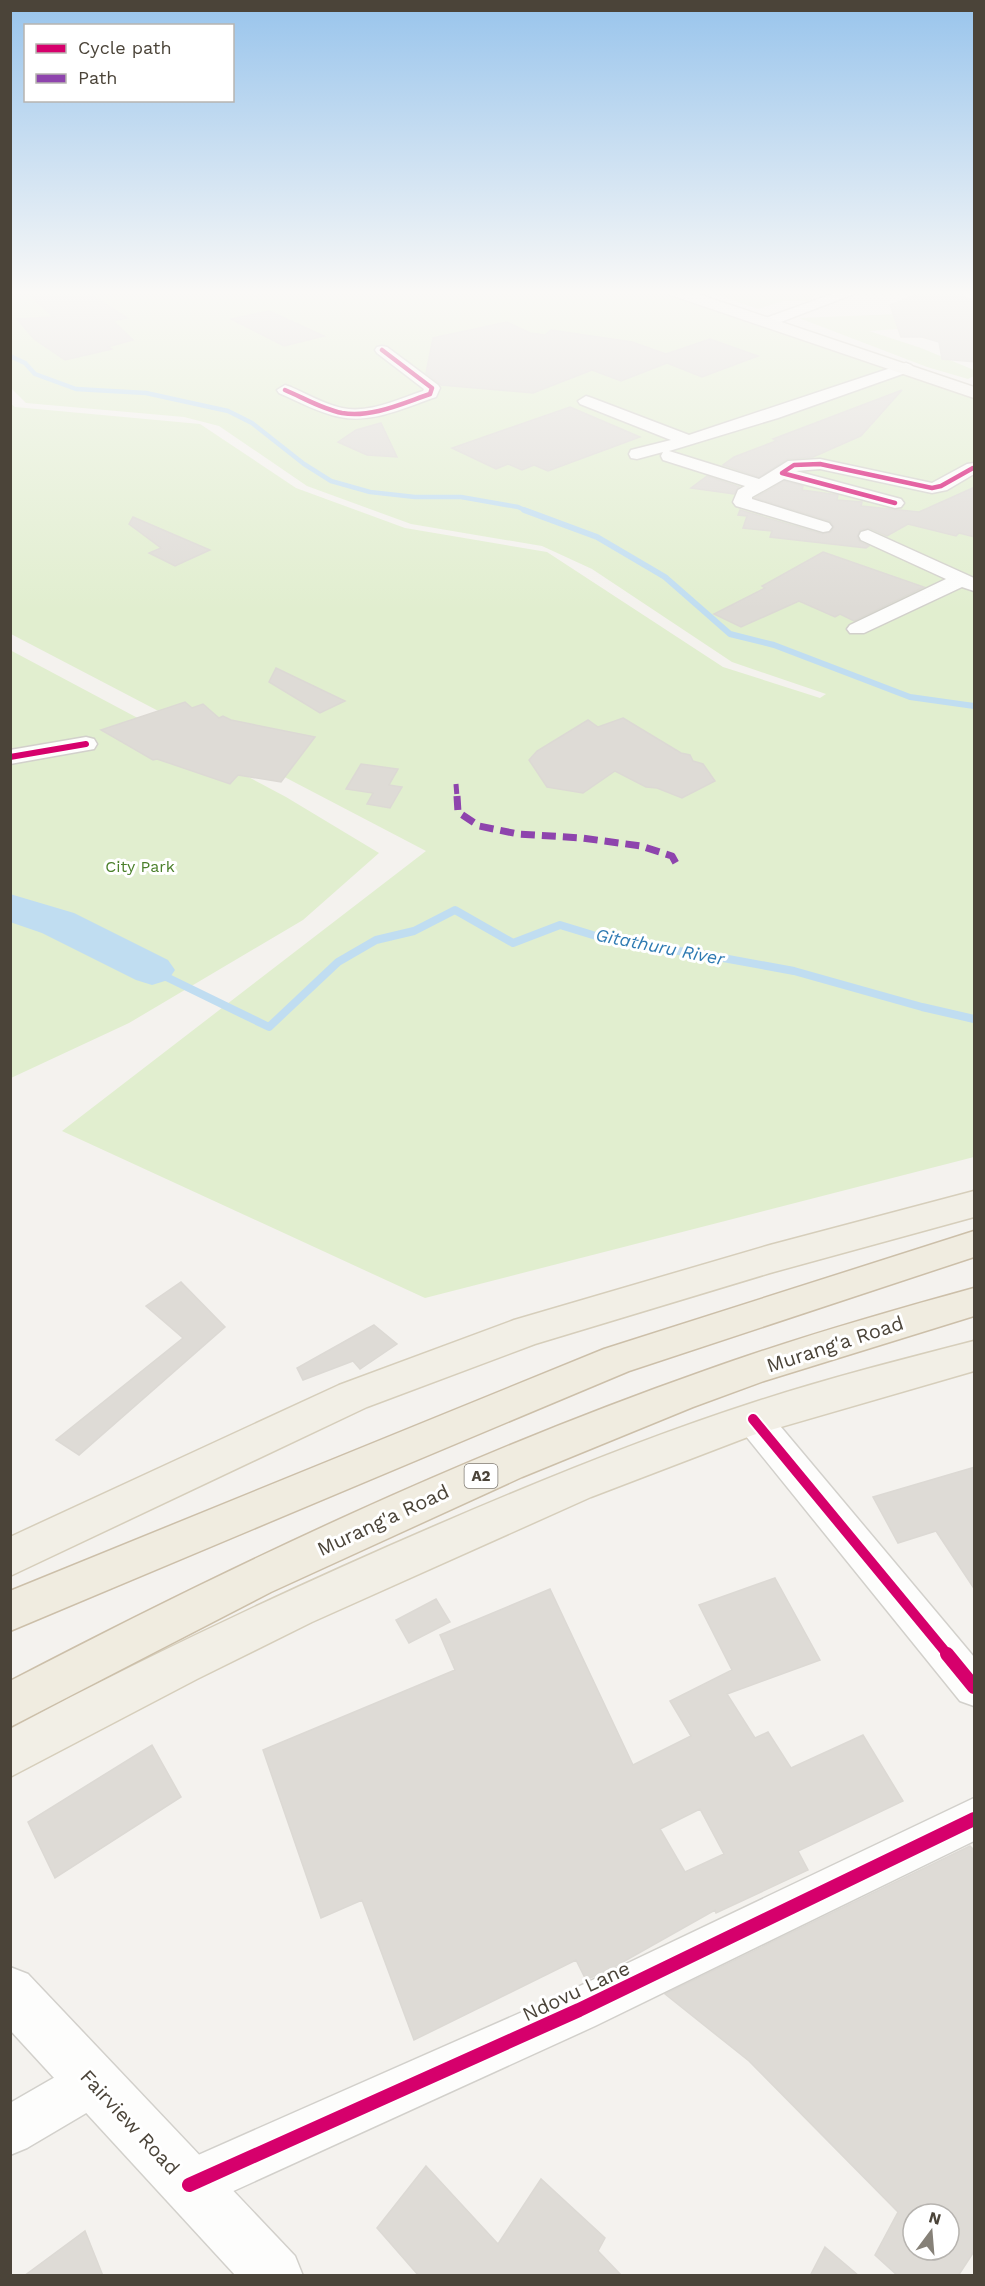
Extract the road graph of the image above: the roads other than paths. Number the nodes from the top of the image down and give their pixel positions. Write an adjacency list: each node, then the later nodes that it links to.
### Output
1 (301, 397): 2 (street)
2 (421, 397)
3 (821, 397): 5 (street)
4 (586, 401): 5 (street)
5 (689, 441): 6 (street)
6 (637, 454)
7 (669, 456): 10 (street)
8 (973, 468): 9 (street)
9 (782, 473): 10 (street); 11 (street)
10 (760, 485): 12 (street)
11 (895, 503)
12 (823, 527)
13 (868, 536): 14 (street)
14 (968, 582): 15 (street)
15 (857, 629)
16 (86, 744): 17 (street)
17 (10, 757)
18 (975, 1204): 23 (main road)
19 (975, 1244): 24 (highway)
20 (975, 1302): 26 (highway, Murang'a Road / A2)
21 (975, 1356): 22 (main road)
22 (753, 1419): 25 (street); 27 (main road)
23 (10, 1557)
24 (10, 1611)
25 (975, 1687)
26 (10, 1705)
27 (10, 1754)
28 (975, 1819): 32 (street, Ndovu Lane)
29 (10, 1992): 30 (street, Fairview Road)
30 (93, 2082): 31 (street); 32 (street, Fairview Road)
31 (10, 2131)
32 (189, 2186): 33 (street, Fairview Road)
33 (275, 2276)

